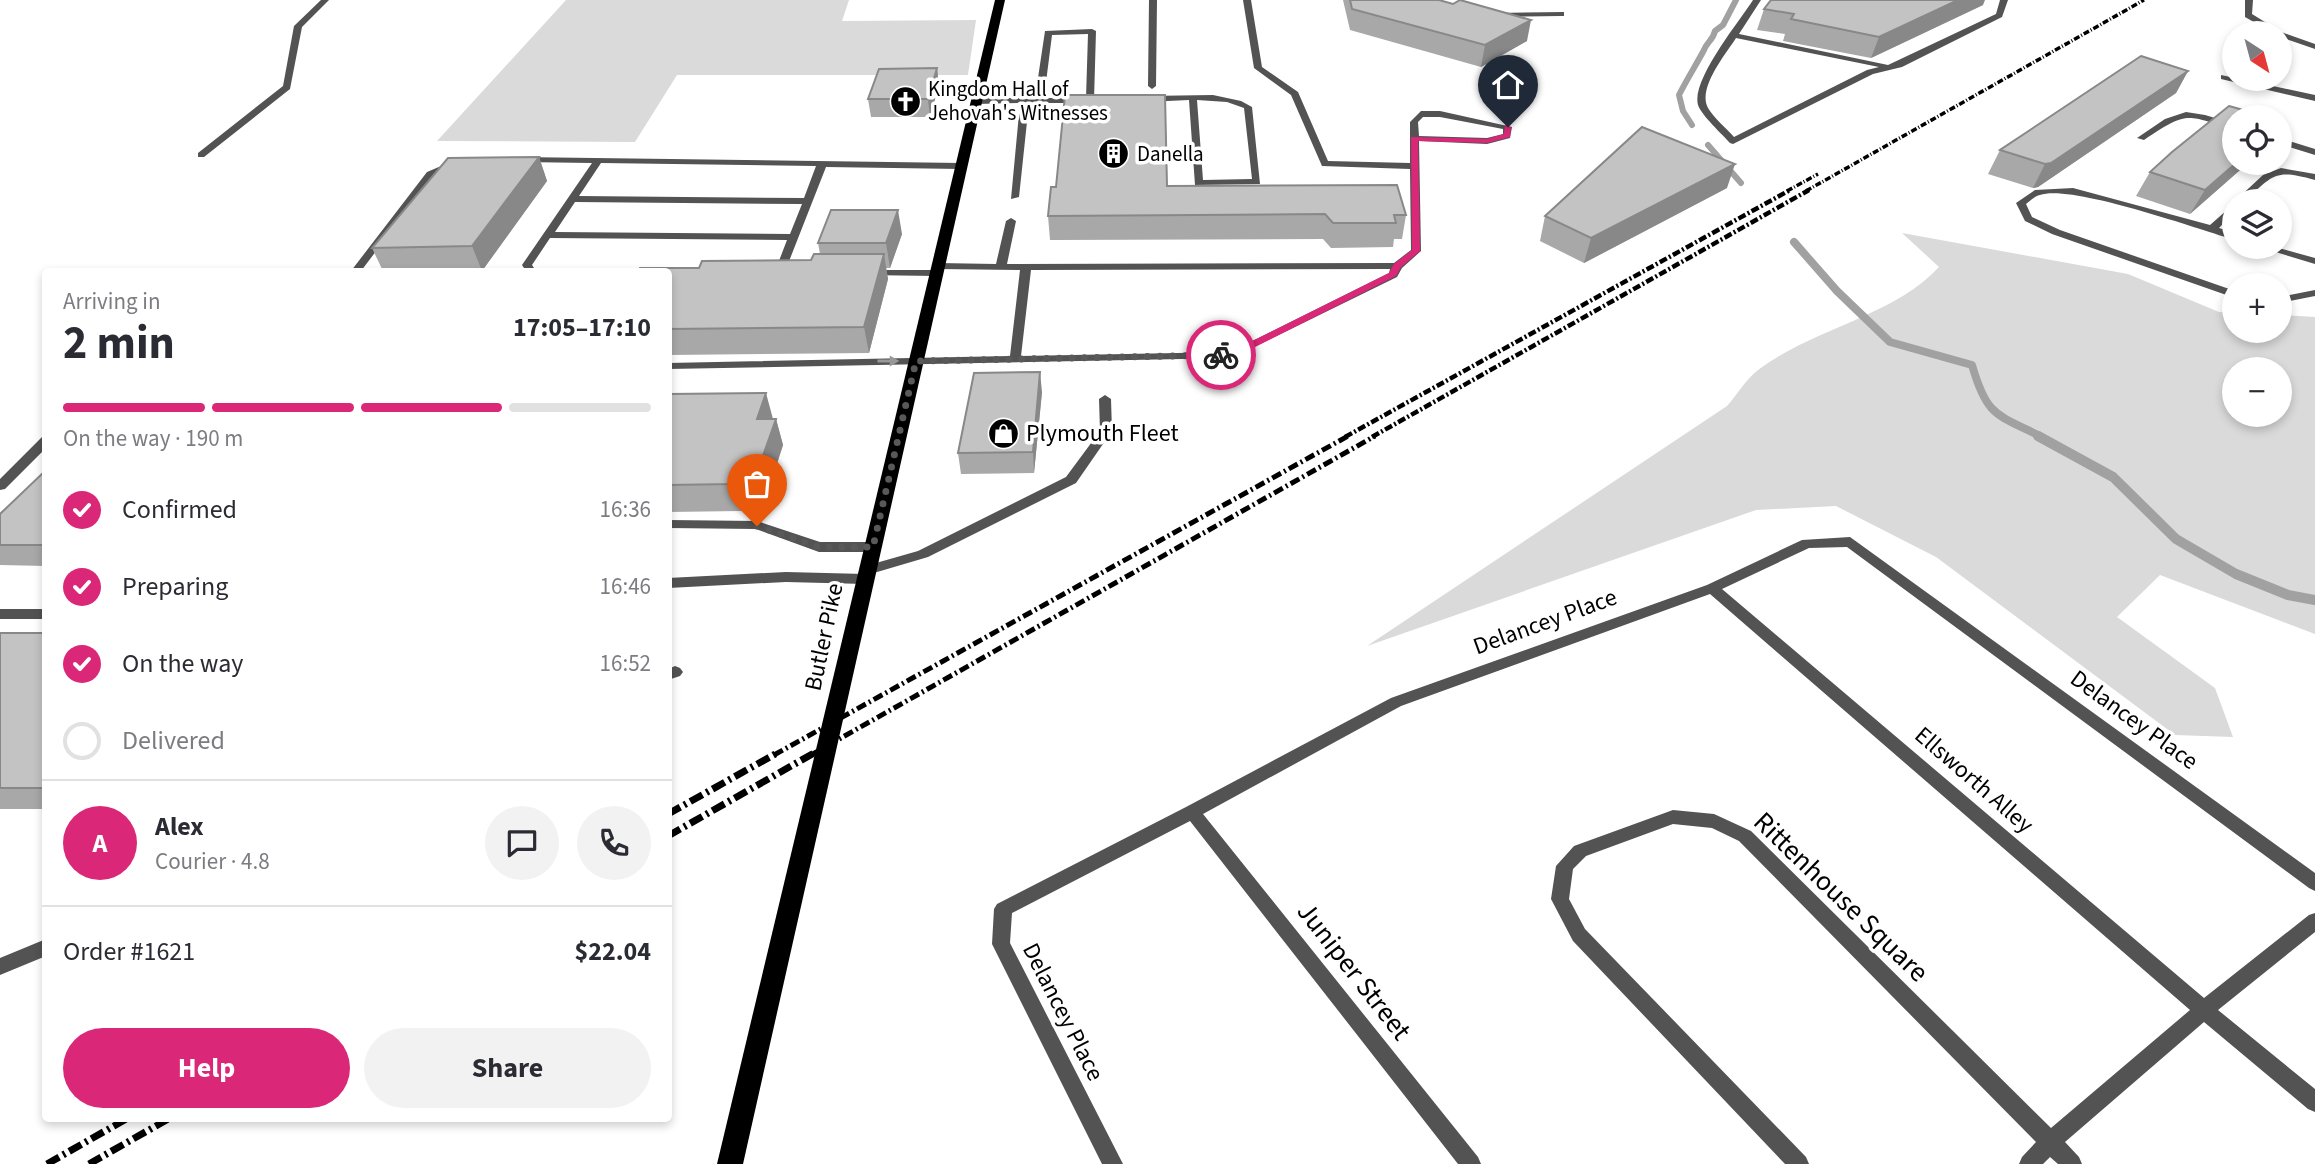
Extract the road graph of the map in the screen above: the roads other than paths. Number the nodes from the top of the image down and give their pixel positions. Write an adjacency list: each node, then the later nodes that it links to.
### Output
1 (326, 0): 30 (street)
2 (1000, 0): 19 (main road, Butler Pike)
3 (1153, 0): 15 (street)
4 (1247, 0): 36 (street)
5 (1757, 0): 11 (street)
6 (2004, 0): 14 (street)
7 (2249, 0): 10 (street)
8 (1561, 14): 9 (street)
9 (1491, 15)
10 (2258, 21)
11 (1734, 36): 14 (street); 14 (street)
12 (2292, 39): 13 (street)
13 (2315, 47)
14 (1890, 67)
15 (1152, 86)
16 (2282, 91): 18 (street)
17 (1193, 99): 17 (street); 24 (street)
18 (2315, 99)
19 (976, 100): 20 (street); 35 (main road, Butler Pike)
20 (1026, 100): 21 (street); 39 (street)
21 (1039, 100): 22 (street); 22 (street)
22 (1090, 100): 23 (street)
23 (1103, 100)
24 (1129, 100)
25 (2222, 123): 27 (street)
26 (1414, 138): 26 (street); 36 (street)
27 (2141, 138)
28 (2292, 145): 29 (street)
29 (2315, 152)
30 (201, 155)
31 (510, 159): 32 (street)
32 (598, 161): 34 (street); 40 (street)
33 (464, 162): 53 (street)
34 (822, 164): 35 (street); 41 (street)
35 (961, 166): 55 (main road, Butler Pike)
36 (1415, 166): 50 (street)
37 (2315, 177): 38 (street)
38 (2253, 189)
39 (1014, 197)
40 (572, 199): 41 (street); 46 (street)
41 (807, 201): 47 (street)
42 (2222, 218): 44 (street)
43 (1010, 221): 51 (street)
44 (2214, 229): 45 (street); 60 (street)
45 (2222, 232)
46 (548, 235): 47 (street); 54 (street)
47 (793, 237): 57 (street)
48 (2292, 255): 49 (street)
49 (2315, 261)
50 (1397, 265): 52 (street); 63 (street)
51 (1002, 267): 52 (street); 55 (street)
52 (1026, 267): 63 (street)
53 (358, 268)
54 (529, 268)
55 (937, 270): 59 (street); 64 (main road, Butler Pike)
56 (765, 274): 57 (street)
57 (779, 274): 58 (street)
58 (792, 274)
59 (858, 274)
60 (2222, 290)
61 (2315, 293): 62 (street)
62 (2292, 298)
63 (1015, 359): 64 (street)
64 (916, 361): 65 (street, one-way to 64); 70 (main road, Butler Pike)
65 (672, 366)
66 (1105, 398): 71 (street)
67 (42, 444): 68 (street)
68 (0, 486)
69 (672, 524): 70 (street)
70 (873, 547): 71 (main road, Butler Pike)
71 (866, 575): 72 (street); 84 (main road, Butler Pike)
72 (672, 583)
73 (1712, 588): 76 (street, Delancey Place); 77 (street, Delancey Place); 81 (street, Ellsworth Alley)
74 (0, 614): 75 (street)
75 (42, 614)
76 (1192, 812): 85 (street, Delancey Place); 86 (street, Juniper Street)
77 (2315, 883)
78 (2315, 921): 81 (street)
79 (42, 949): 80 (street)
80 (0, 967)
81 (2204, 1010): 82 (street, Ellsworth Alley); 83 (street)
82 (2315, 1102)
83 (2050, 1142): 87 (street, Rittenhouse Square); 88 (street); 89 (street, Rittenhouse Square)
84 (730, 1164)
85 (1113, 1164)
86 (1471, 1164)
87 (1799, 1164)
88 (2029, 1164)
89 (2072, 1164)

